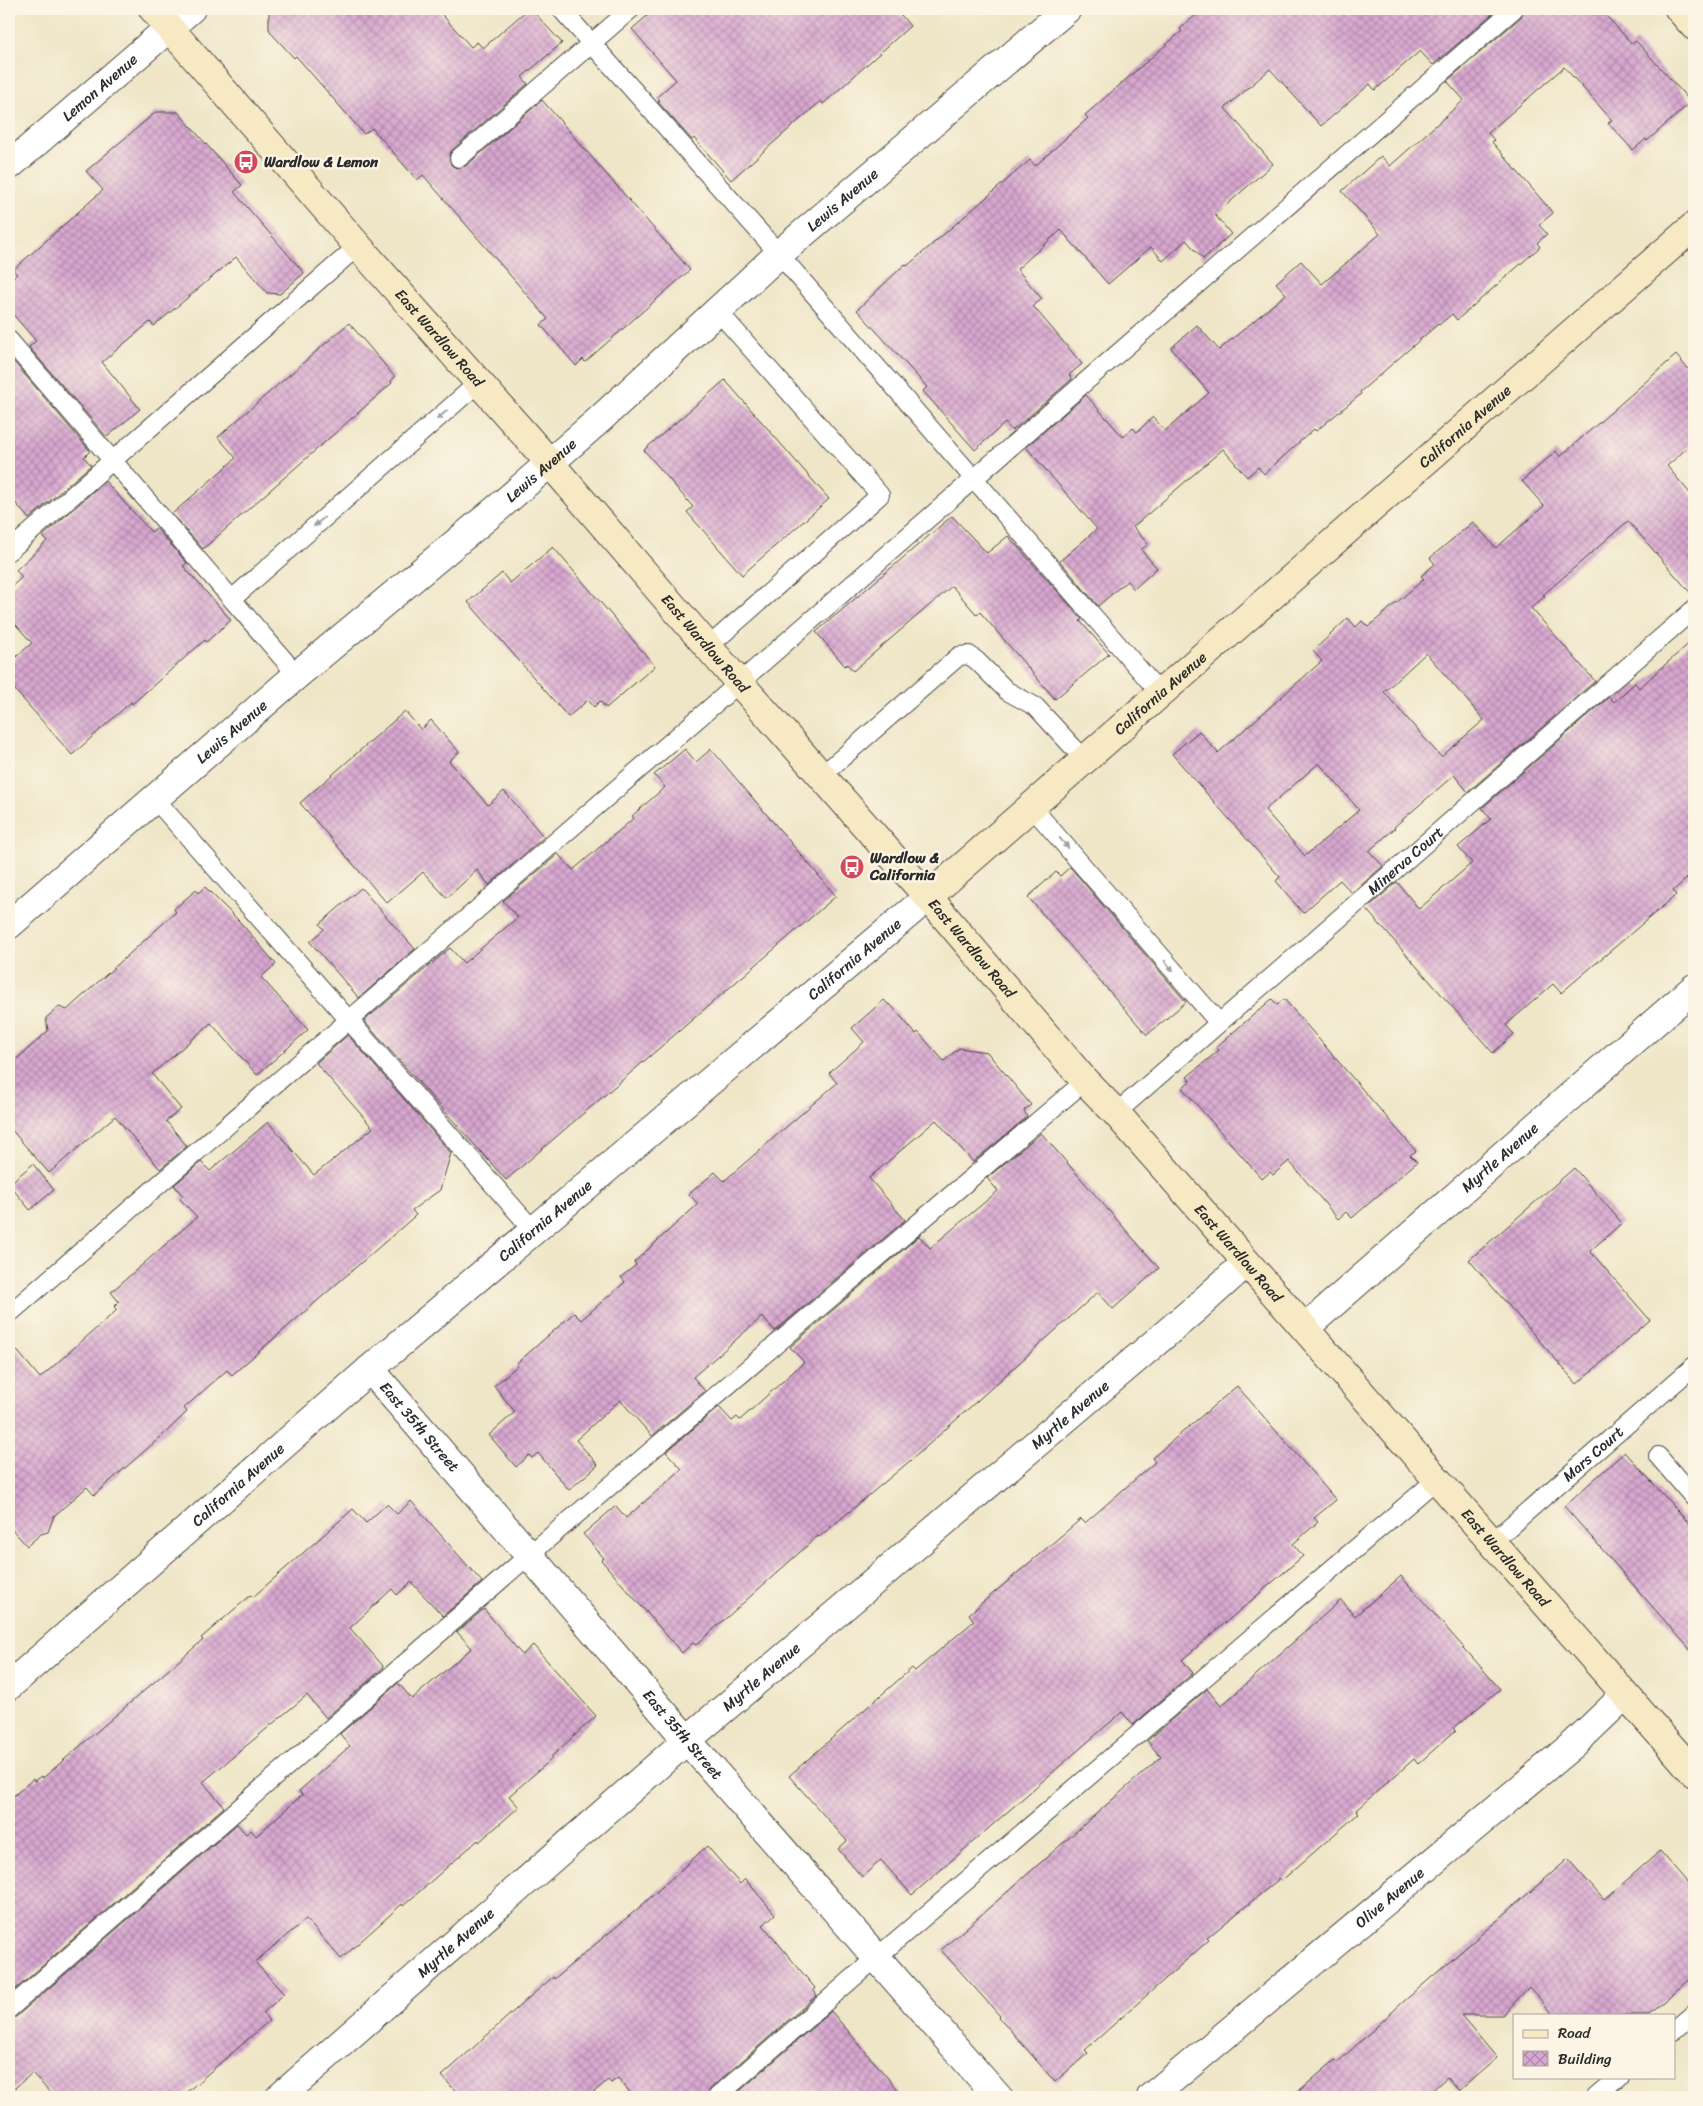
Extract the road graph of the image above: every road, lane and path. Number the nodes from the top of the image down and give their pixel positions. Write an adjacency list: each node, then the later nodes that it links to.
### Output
1 (192, 9): 7 (street, Lemon Avenue)
2 (562, 9): 9 (lane)
3 (631, 9): 9 (lane)
4 (1066, 9): 14 (street, Lewis Avenue)
5 (1514, 9): 20 (lane)
6 (1679, 9): 8 (main road)
7 (162, 18): 11 (street, Lemon Avenue); 13 (main road, East Wardlow Road)
8 (1694, 26)
9 (592, 42): 10 (lane); 14 (lane)
10 (459, 158)
11 (9, 166)
12 (1694, 226): 27 (main road, California Avenue)
13 (358, 246): 17 (main road, East Wardlow Road); 18 (lane)
14 (779, 254): 15 (street, Lewis Avenue); 20 (lane)
15 (717, 310): 19 (street, Lewis Avenue); 24 (lane)
16 (9, 340): 18 (lane)
17 (478, 383): 19 (main road, East Wardlow Road); 22 (lane, one-way to 22)
18 (112, 460): 21 (lane); 22 (lane)
19 (550, 462): 24 (main road, East Wardlow Road); 25 (street, Lewis Avenue)
20 (973, 478): 26 (lane); 27 (lane)
21 (9, 551)
22 (232, 599): 25 (lane)
23 (1694, 609): 36 (lane, Minerva Court)
24 (708, 647): 26 (main road, East Wardlow Road)
25 (297, 675): 30 (street, Lewis Avenue)
26 (739, 683): 29 (main road, East Wardlow Road); 35 (lane)
27 (1159, 692): 28 (main road, California Avenue)
28 (1084, 759): 29 (lane); 31 (main road, California Avenue)
29 (821, 776): 32 (main road, East Wardlow Road)
30 (154, 798): 33 (street, Lewis Avenue); 35 (lane)
31 (1032, 806): 32 (main road, California Avenue); 36 (lane, one-way to 36)
32 (928, 897): 37 (main road, East Wardlow Road); 39 (street, California Avenue)
33 (9, 925)
34 (1694, 988): 42 (street, Myrtle Avenue)
35 (347, 1020): 39 (lane); 41 (lane)
36 (1219, 1023): 38 (lane, Minerva Court)
37 (1085, 1081): 38 (main road, East Wardlow Road); 49 (lane)
38 (1116, 1113): 40 (main road, East Wardlow Road)
39 (534, 1231): 44 (street, California Avenue)
40 (1246, 1263): 42 (main road, East Wardlow Road); 52 (street, Myrtle Avenue)
41 (9, 1314)
42 (1305, 1328): 46 (main road, East Wardlow Road)
43 (1694, 1366): 48 (lane, Mars Court)
44 (370, 1369): 49 (street, East 35th Street); 50 (street, California Avenue)
45 (1658, 1456): 47 (lane)
46 (1436, 1480): 48 (main road, East Wardlow Road); 54 (lane)
47 (1694, 1498)
48 (1492, 1542): 51 (main road, East Wardlow Road)
49 (529, 1555): 52 (street, East 35th Street); 55 (lane)
50 (9, 1686)
51 (1625, 1695): 53 (main road, East Wardlow Road); 62 (street, Olive Avenue)
52 (687, 1740): 54 (street, East 35th Street); 59 (street, Myrtle Avenue)
53 (1691, 1762)
54 (877, 1957): 60 (lane); 61 (street, East 35th Street)
55 (9, 2009)
56 (1694, 2014): 57 (lane)
57 (1676, 2029)
58 (1619, 2078): 63 (lane)
59 (280, 2097)
60 (717, 2097)
61 (998, 2097)
62 (1152, 2097)
63 (1596, 2097)

